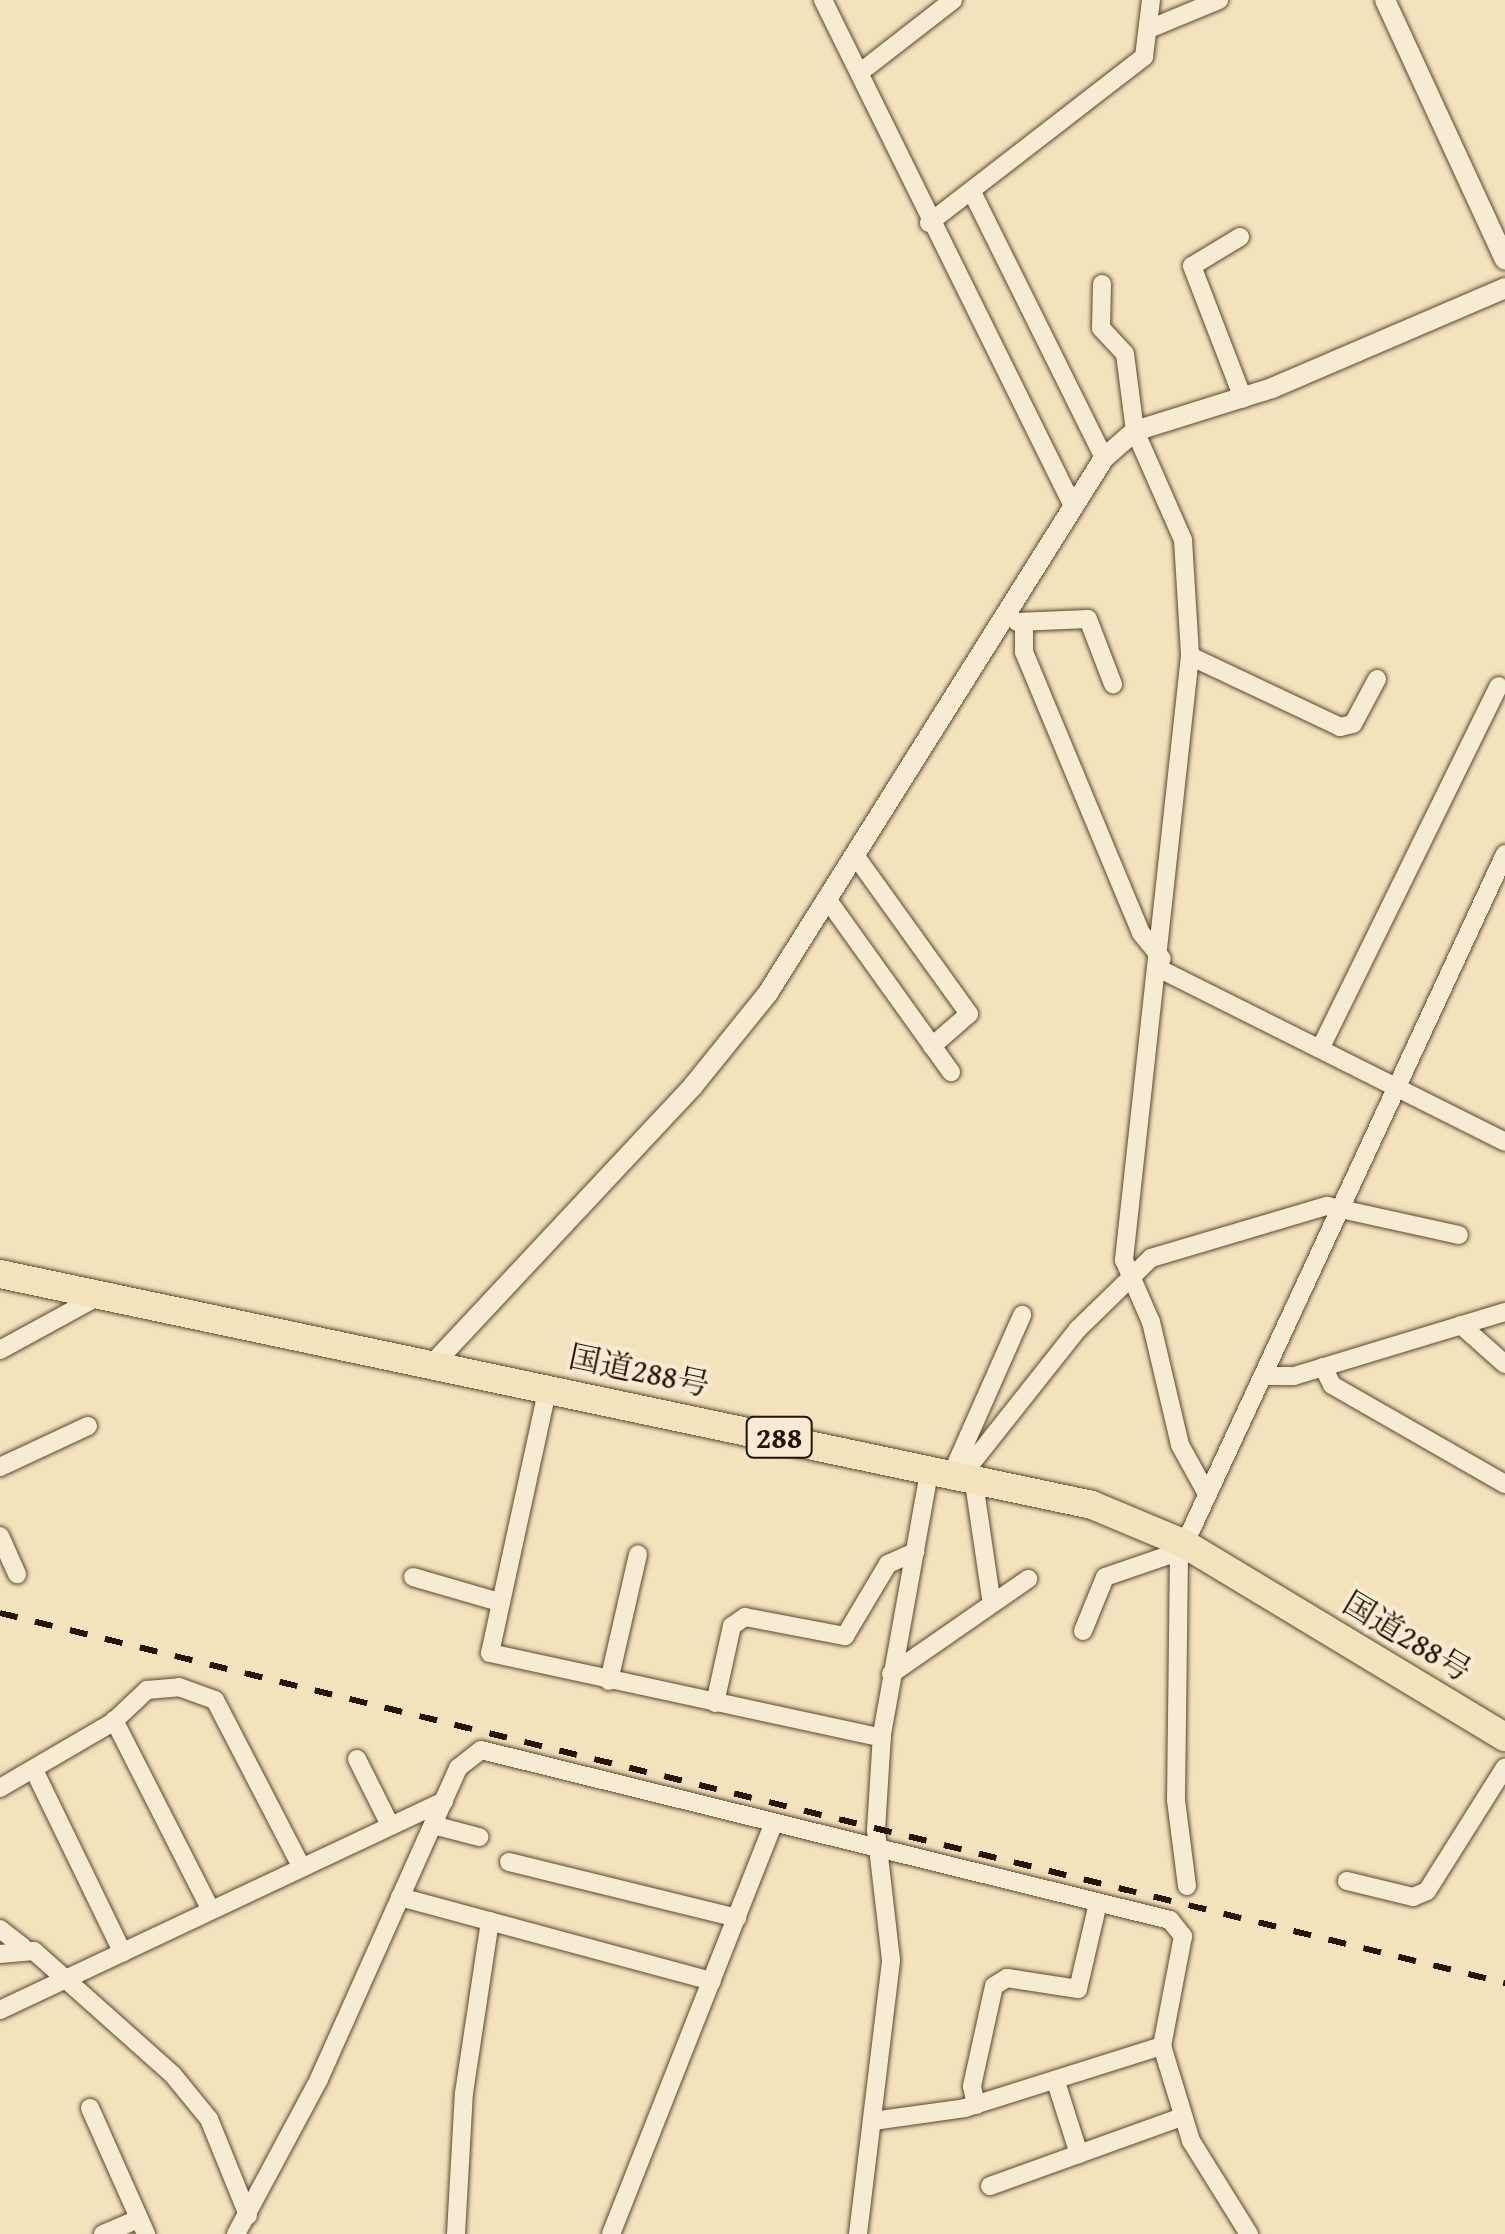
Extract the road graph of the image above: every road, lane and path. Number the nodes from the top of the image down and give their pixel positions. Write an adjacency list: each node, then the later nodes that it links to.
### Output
1 (822, 0): 9 (street)
2 (953, 0): 7 (street)
3 (1152, 0): 6 (street)
4 (1219, 0): 6 (street)
5 (1385, 0): 11 (street)
6 (1149, 29): 8 (street)
7 (867, 67)
8 (972, 192): 9 (street); 16 (street)
9 (929, 223): 17 (street)
10 (1240, 237): 14 (street)
11 (1505, 260)
12 (1102, 284): 15 (street)
13 (1505, 288): 14 (street)
14 (1243, 398): 15 (street)
15 (1135, 431): 16 (street); 20 (street)
16 (1104, 458): 17 (street)
17 (1072, 504): 18 (street)
18 (1004, 615): 19 (street); 25 (street)
19 (1024, 624): 22 (street); 27 (street)
20 (1190, 656): 21 (street); 27 (street)
21 (1377, 679)
22 (1113, 684)
23 (1499, 686): 29 (street)
24 (1505, 854): 31 (street)
25 (857, 858): 26 (street); 28 (street)
26 (830, 903): 28 (street); 43 (street)
27 (1161, 964): 29 (street); 36 (street)
28 (932, 1046): 30 (street)
29 (1322, 1046): 31 (street)
30 (951, 1072)
31 (1398, 1085): 32 (street); 33 (street)
32 (1505, 1142)
33 (1337, 1206): 34 (street); 36 (street); 46 (street)
34 (1458, 1235)
35 (0, 1274): 38 (highway, 国道288号 / 288)
36 (1127, 1276): 50 (street); 52 (street)
37 (1505, 1294): 39 (street)
38 (100, 1296): 42 (street); 43 (highway, 国道288号 / 288)
39 (1503, 1312): 41 (street)
40 (1022, 1316): 50 (street)
41 (1461, 1325): 44 (street); 45 (street)
42 (0, 1350)
43 (432, 1364): 47 (highway, 国道288号 / 288)
44 (1505, 1364)
45 (1322, 1368): 46 (street); 51 (street)
46 (1262, 1376): 52 (street)
47 (548, 1388): 50 (highway, 国道288号 / 288); 61 (street)
48 (88, 1426): 49 (street)
49 (0, 1466)
50 (954, 1472): 54 (highway, 国道288号 / 288); 55 (street); 60 (street)
51 (1505, 1484)
52 (1207, 1494): 54 (street)
53 (0, 1536): 57 (street)
54 (1182, 1547): 62 (street); 67 (highway, 国道288号 / 288); 82 (street)
55 (914, 1552): 63 (street); 65 (street)
56 (638, 1554): 64 (street)
57 (17, 1574)
58 (413, 1577): 61 (street)
59 (1028, 1579): 60 (street)
60 (991, 1598): 63 (street)
61 (499, 1602): 64 (street)
62 (1084, 1631)
63 (890, 1674): 68 (street)
64 (610, 1681): 65 (street)
65 (715, 1703): 68 (street)
66 (114, 1720): 71 (street); 80 (street); 85 (street)
67 (1505, 1737)
68 (882, 1738): 78 (street)
69 (358, 1759): 74 (street)
70 (1505, 1767): 81 (street)
71 (34, 1770): 72 (street); 90 (street)
72 (0, 1788)
73 (444, 1801): 74 (street); 75 (street); 76 (street)
74 (389, 1824): 80 (street)
75 (433, 1825): 77 (street); 83 (street)
76 (772, 1827): 78 (street); 86 (street)
77 (479, 1837)
78 (879, 1851): 84 (street); 100 (street)
79 (510, 1862): 86 (street)
80 (301, 1866): 85 (street)
81 (1347, 1881)
82 (1187, 1886)
83 (400, 1897): 87 (street); 103 (street)
84 (1098, 1904): 95 (street); 97 (street)
85 (210, 1910): 90 (street)
86 (737, 1918): 93 (street)
87 (490, 1921): 93 (street); 107 (street)
88 (0, 1929): 89 (street)
89 (24, 1947): 91 (street); 92 (street)
90 (123, 1952): 92 (street)
91 (0, 1954)
92 (67, 1980): 94 (street); 103 (street)
93 (712, 1981): 108 (street)
94 (0, 2010)
95 (1162, 2046): 96 (street); 99 (street)
96 (1056, 2082): 97 (street); 101 (street)
97 (976, 2104): 100 (street)
98 (90, 2108): 104 (street)
99 (1182, 2117): 101 (street); 110 (street)
100 (873, 2121): 109 (street)
101 (1080, 2154): 102 (street)
102 (990, 2186)
103 (248, 2214): 106 (street)
104 (143, 2226): 105 (street)
105 (102, 2234)
106 (236, 2234)
107 (456, 2234)
108 (611, 2234)
109 (858, 2234)
110 (1249, 2234)

